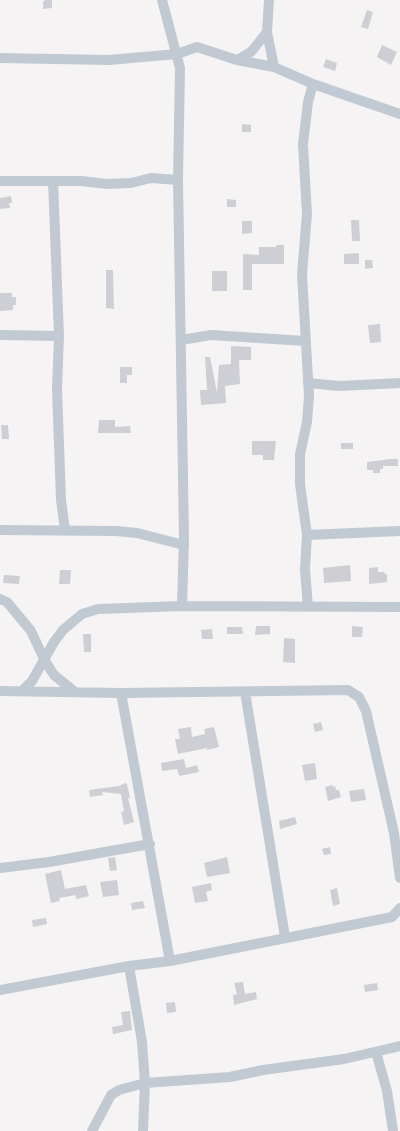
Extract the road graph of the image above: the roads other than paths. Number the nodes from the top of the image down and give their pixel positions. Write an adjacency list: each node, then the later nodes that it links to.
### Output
1 (162, 0): 4 (street)
2 (269, 0): 3 (street)
3 (267, 32): 6 (street); 7 (street)
4 (177, 54): 5 (street); 6 (street); 10 (street)
5 (0, 58)
6 (237, 60): 7 (street)
7 (274, 67): 8 (street)
8 (313, 84): 9 (street); 16 (street)
9 (400, 114)
10 (178, 180): 12 (street); 15 (street)
11 (0, 181): 12 (street)
12 (53, 181): 14 (street)
13 (0, 335): 14 (street)
14 (59, 336): 20 (street)
15 (181, 340): 16 (street); 23 (street)
16 (305, 340): 17 (street)
17 (308, 382): 18 (street); 22 (street)
18 (400, 383)
19 (0, 530): 20 (street)
20 (65, 530): 23 (street)
21 (400, 531): 22 (street)
22 (307, 535): 26 (street)
23 (184, 545): 25 (street)
24 (0, 599): 28 (street)
25 (182, 606): 26 (street); 28 (street)
26 (308, 607): 27 (street)
27 (400, 607)
28 (45, 661): 29 (street); 31 (street)
29 (23, 690): 30 (street); 31 (street)
30 (0, 691)
31 (76, 692): 33 (street)
32 (245, 692): 33 (street); 35 (street); 39 (street)
33 (121, 693): 34 (street)
34 (150, 844): 36 (street); 40 (street)
35 (398, 849): 37 (street)
36 (0, 868)
37 (400, 878)
38 (400, 908): 39 (street)
39 (285, 938): 40 (street)
40 (170, 961): 41 (street)
41 (129, 966): 42 (street); 45 (street)
42 (0, 990)
43 (400, 1046): 44 (street)
44 (376, 1052): 45 (street); 48 (street)
45 (145, 1083): 46 (street); 47 (street)
46 (92, 1131)
47 (143, 1131)
48 (393, 1131)

